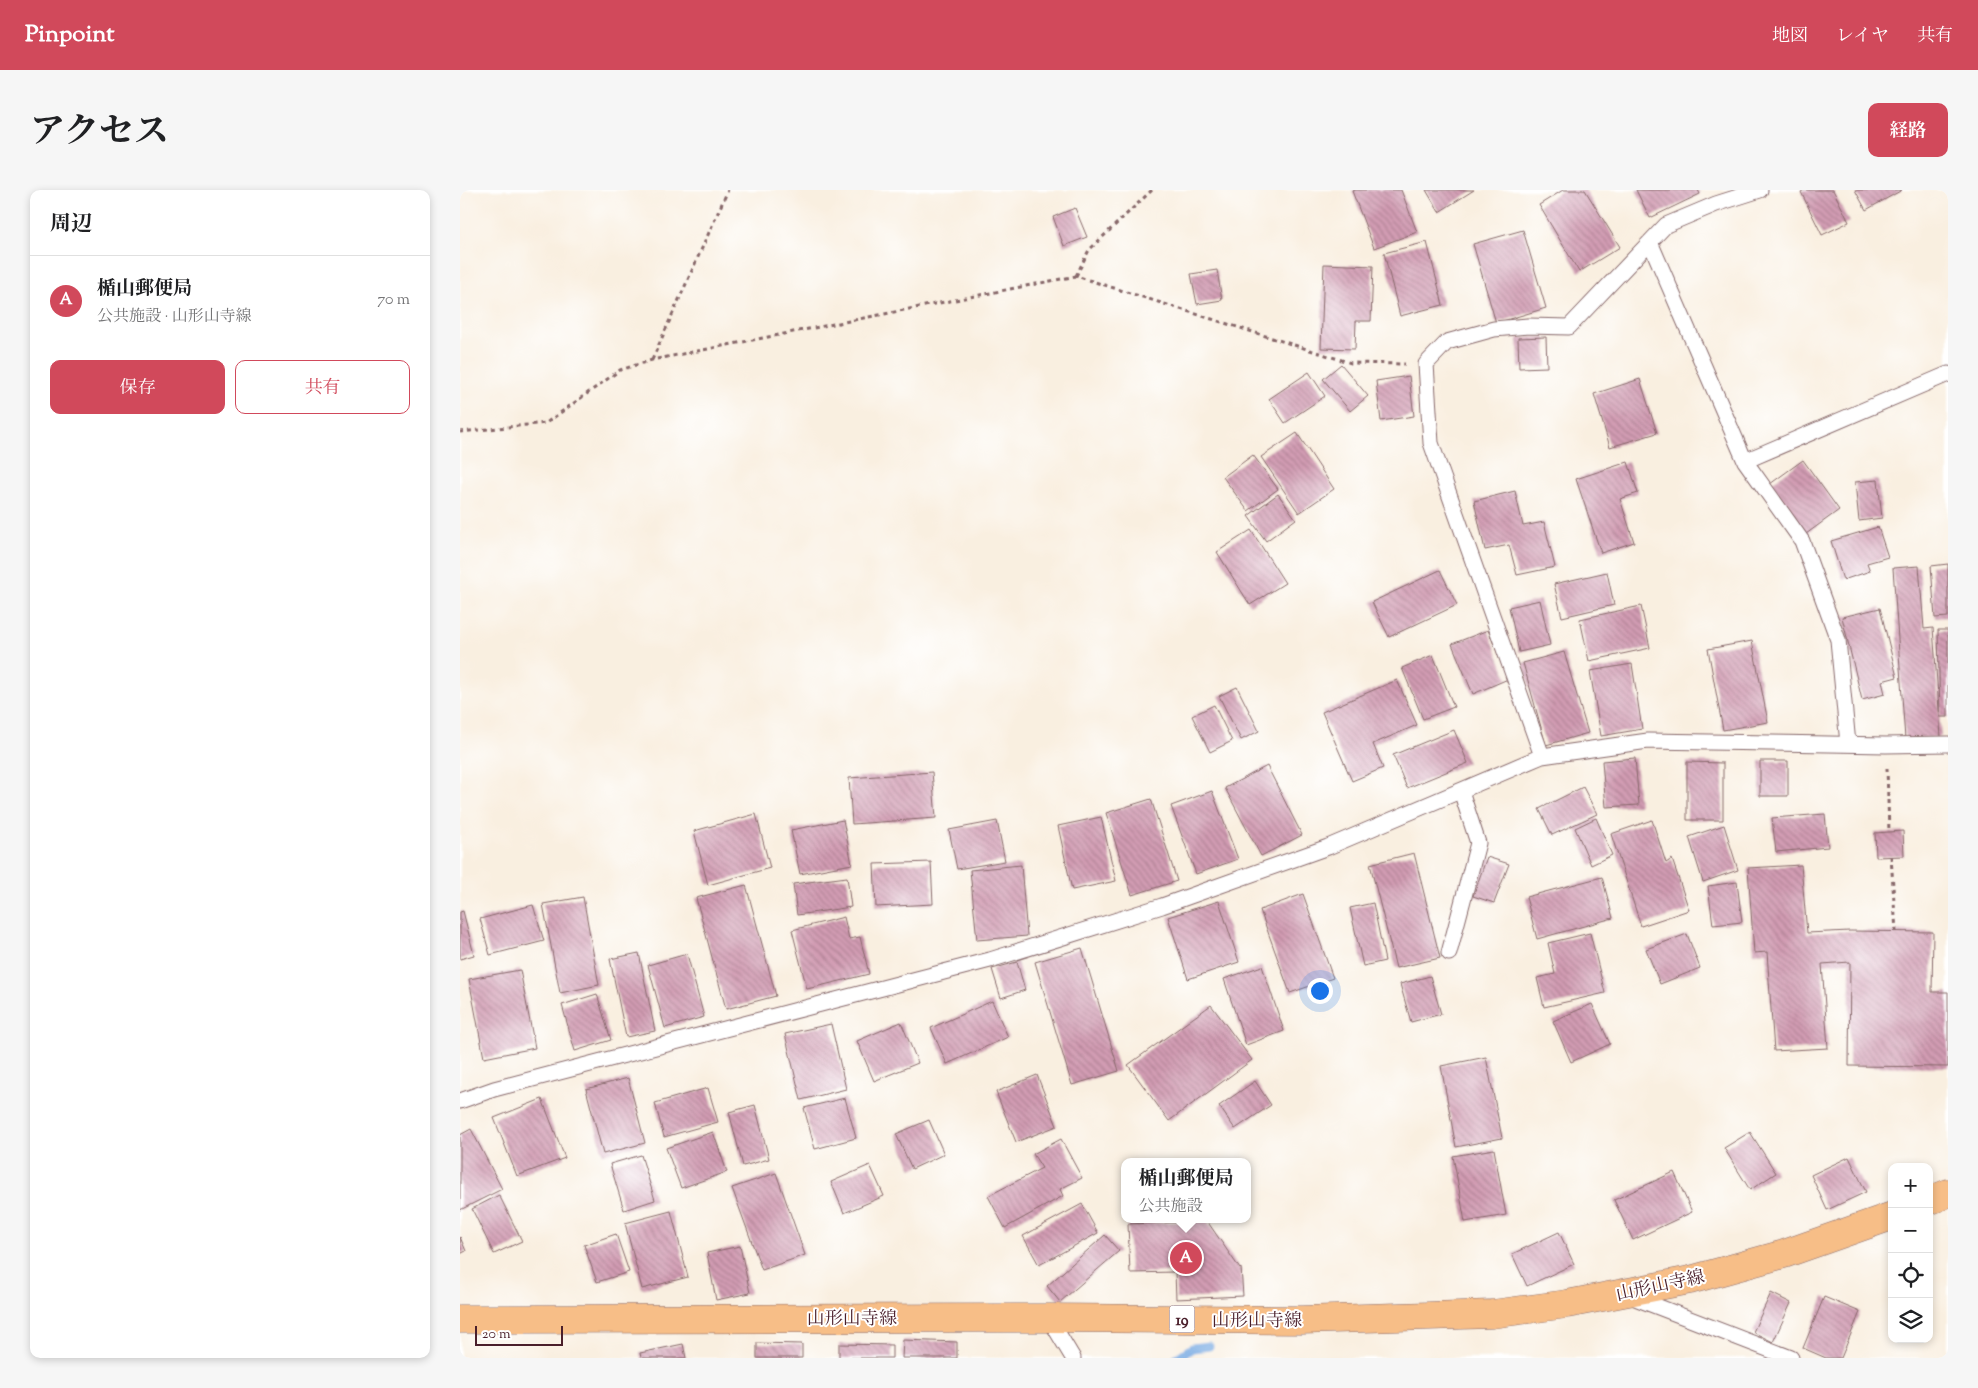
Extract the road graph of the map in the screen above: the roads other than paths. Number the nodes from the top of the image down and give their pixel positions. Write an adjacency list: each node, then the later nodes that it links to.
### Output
1 (1760, 190): 2 (lane)
2 (1650, 242): 4 (lane); 7 (lane)
3 (1948, 374): 4 (lane)
4 (1745, 461): 5 (lane)
5 (1848, 744): 6 (lane); 7 (lane)
6 (1948, 744)
7 (1542, 756): 8 (lane)
8 (1461, 791): 9 (lane); 10 (lane)
9 (1450, 954)
10 (460, 1101)
11 (1948, 1193): 12 (main road)
12 (1933, 1199)
13 (1888, 1217): 14 (main road, 山形山寺線 / 19)
14 (1622, 1293): 16 (main road, 山形山寺線 / 19); 18 (lane)
15 (460, 1318): 16 (main road, 山形山寺線 / 19)
16 (1048, 1318): 17 (lane)
17 (1072, 1358)
18 (1791, 1358)

